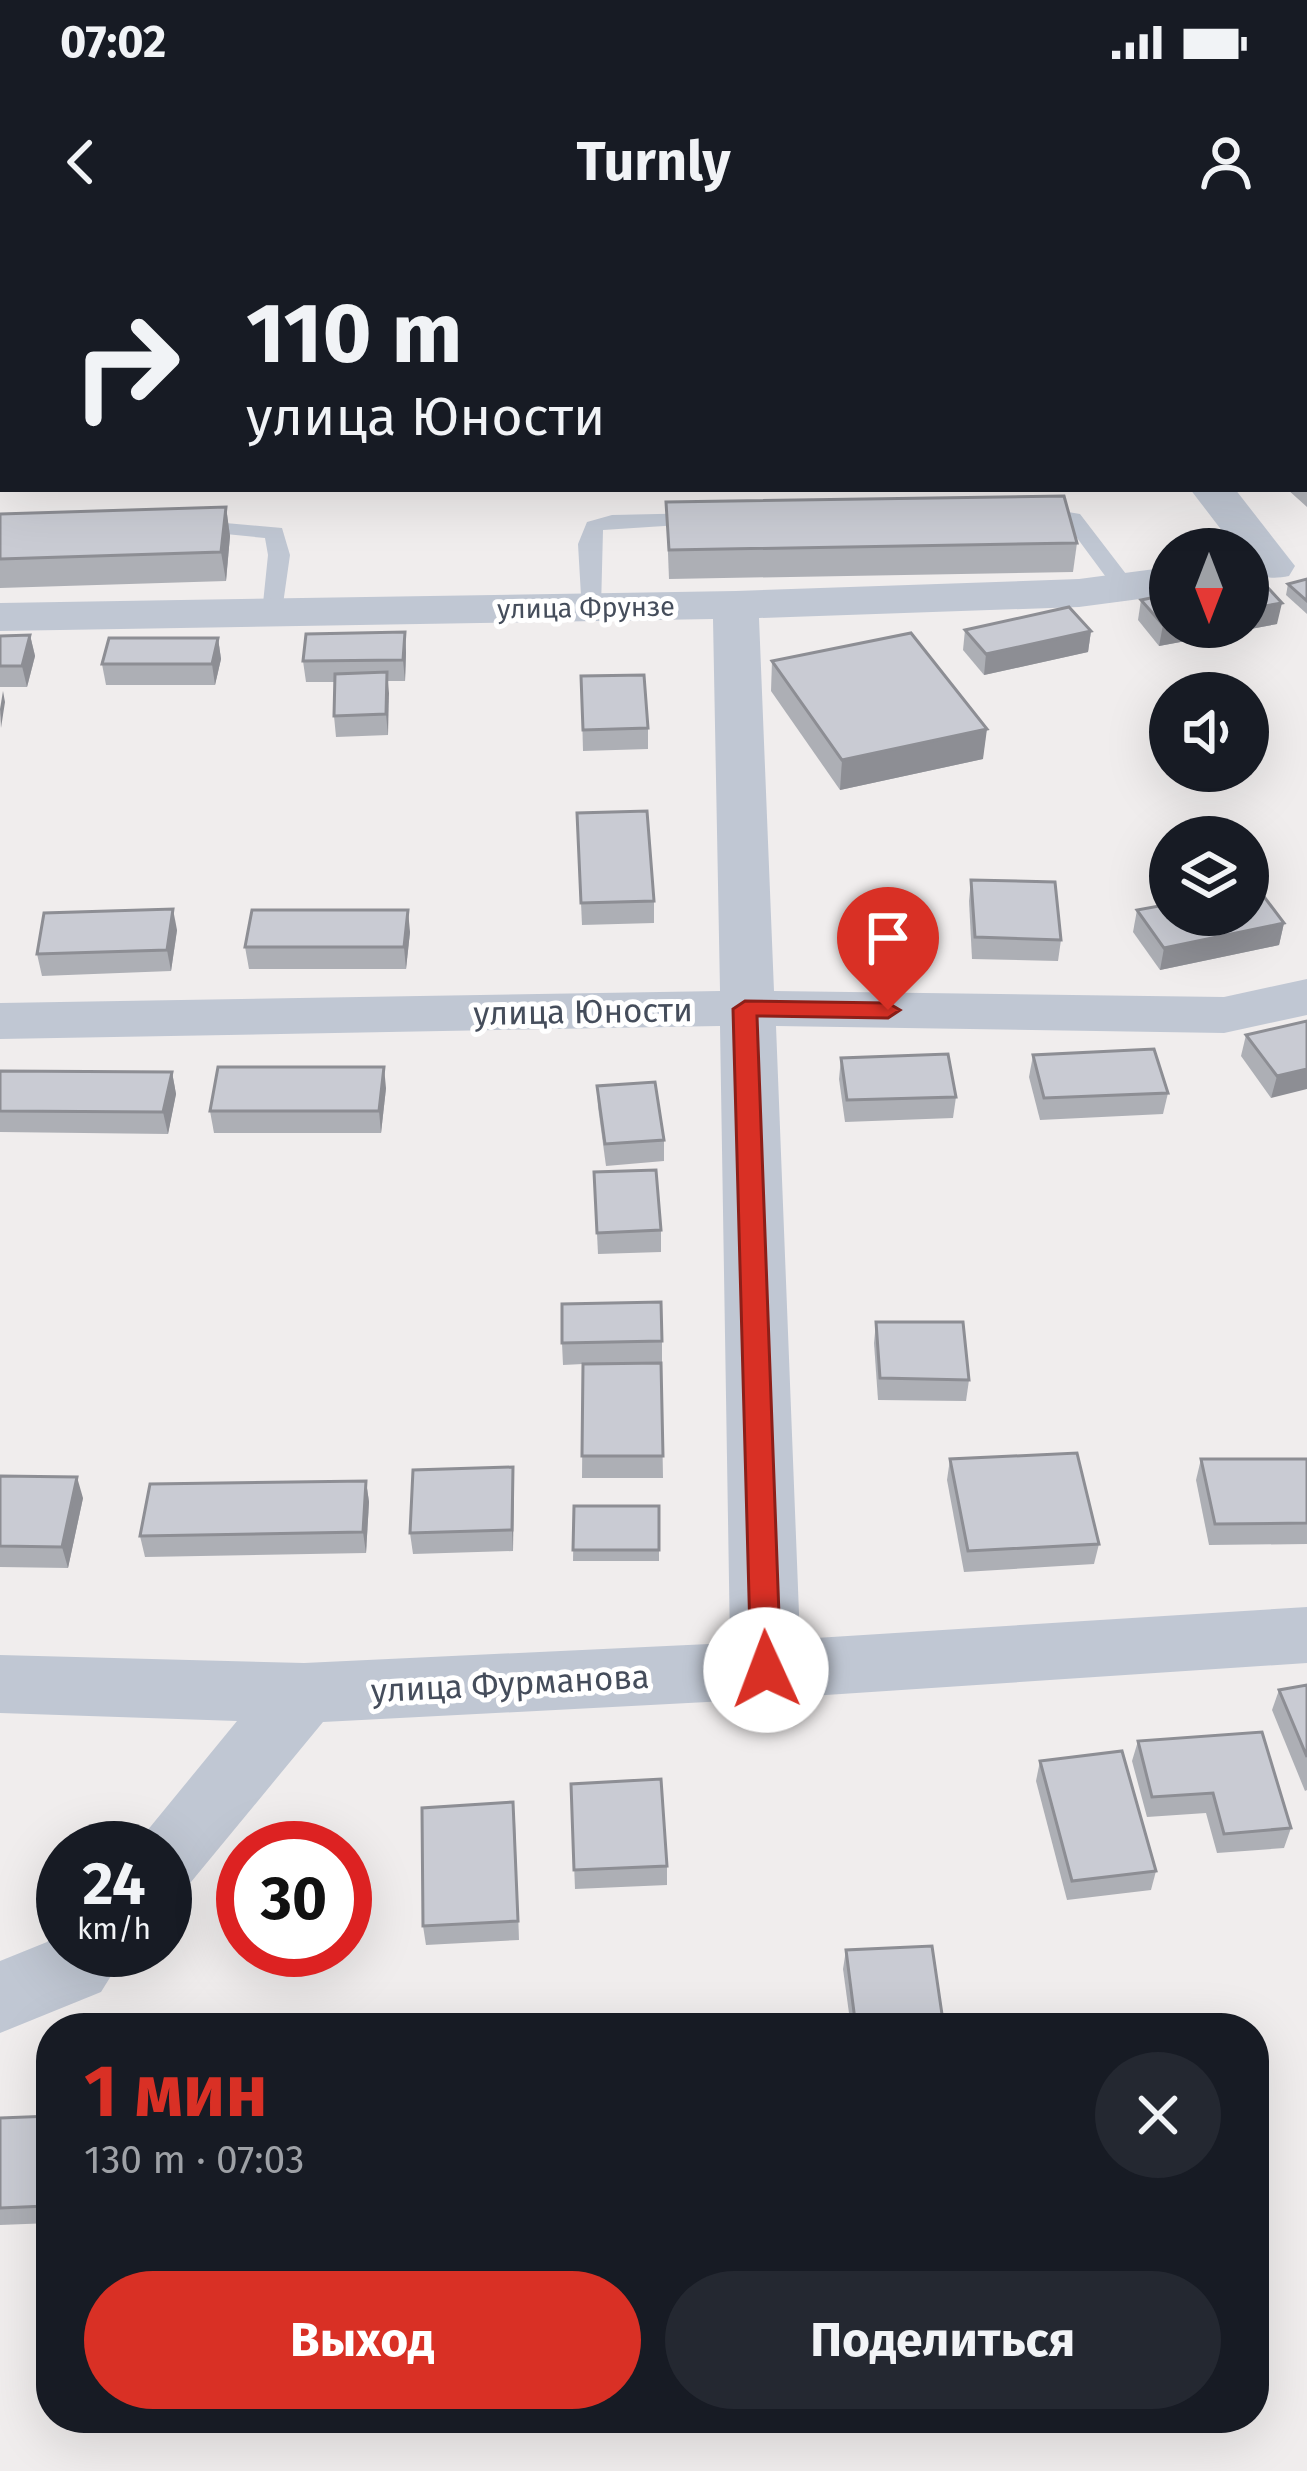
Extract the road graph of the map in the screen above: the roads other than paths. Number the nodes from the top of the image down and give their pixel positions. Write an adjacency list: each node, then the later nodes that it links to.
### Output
1 (1214, 492): 5 (street)
2 (1003, 513): 6 (lane)
3 (728, 518): 8 (lane)
4 (165, 527): 9 (lane)
5 (1276, 566)
6 (1148, 584): 7 (street, улица Фрунзе)
7 (736, 605): 8 (street, улица Фрунзе); 12 (street)
8 (590, 608): 9 (street, улица Фрунзе)
9 (273, 613): 10 (street, улица Фрунзе)
10 (0, 617)
11 (1307, 997): 12 (street, улица Юности)
12 (745, 1009): 13 (street, улица Юности); 15 (street)
13 (0, 1022)
14 (1307, 1635): 15 (street, улица Фурманова)
15 (766, 1670): 17 (street, улица Фурманова)
16 (0, 1684): 17 (street, улица Фурманова)
17 (304, 1693): 18 (street)
18 (192, 1827)
19 (49, 1977): 20 (street)
20 (0, 1997)

